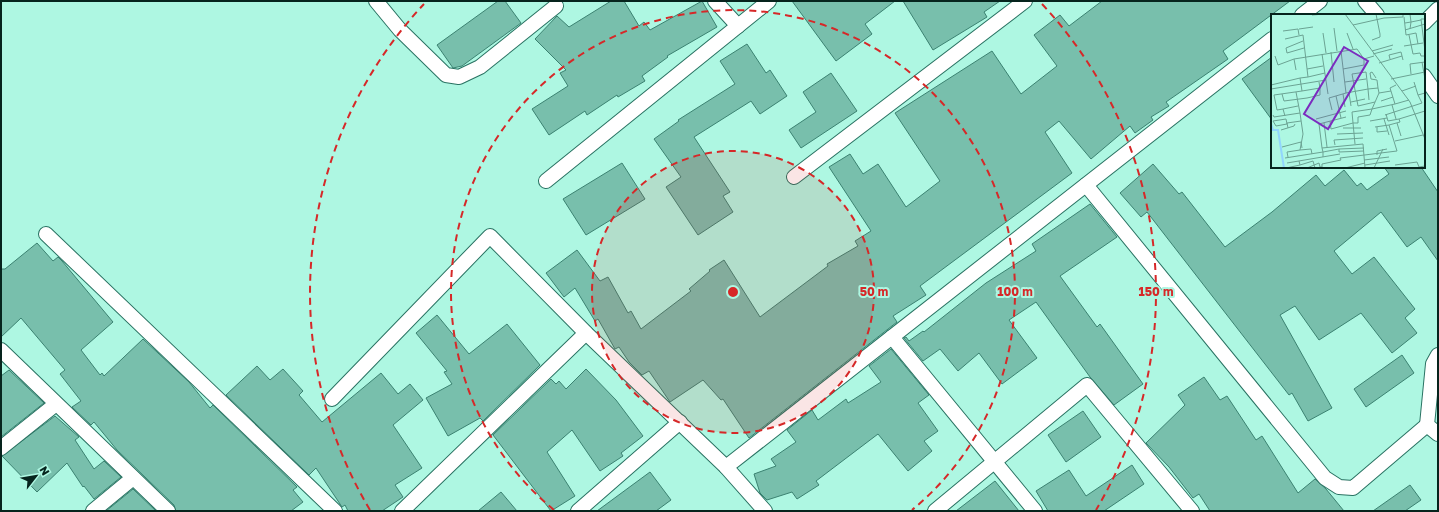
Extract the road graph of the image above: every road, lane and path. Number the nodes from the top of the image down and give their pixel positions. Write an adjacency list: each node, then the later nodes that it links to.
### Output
1 (376, 1): 7 (street)
2 (715, 1): 12 (street)
3 (769, 1): 12 (street)
4 (1025, 1): 16 (street)
5 (1320, 1): 9 (street)
6 (1365, 1): 10 (street)
7 (556, 3)
8 (1438, 9): 11 (street)
9 (1303, 14)
10 (1376, 14)
11 (1425, 22)
12 (738, 26): 17 (street)
13 (1271, 40): 18 (street)
14 (1425, 77): 15 (street)
15 (1438, 96)
16 (794, 177)
17 (546, 181)
18 (1086, 185): 21 (street); 27 (street)
19 (46, 234): 36 (street)
20 (586, 333): 24 (street); 26 (street); 37 (street)
21 (892, 336): 30 (street); 31 (street)
22 (1, 350): 25 (street)
23 (1438, 355): 27 (street)
24 (332, 399)
25 (56, 404): 29 (street); 32 (street)
26 (680, 422): 31 (street); 38 (street)
27 (1427, 425): 28 (street)
28 (1438, 434)
29 (1, 448)
30 (995, 462): 39 (street); 40 (street); 41 (street)
31 (726, 467): 33 (street)
32 (133, 478): 34 (street); 35 (street)
33 (760, 509)
34 (93, 511)
35 (168, 511)
36 (334, 511)
37 (402, 511)
38 (578, 511)
39 (935, 511)
40 (1035, 511)
41 (1192, 511)

